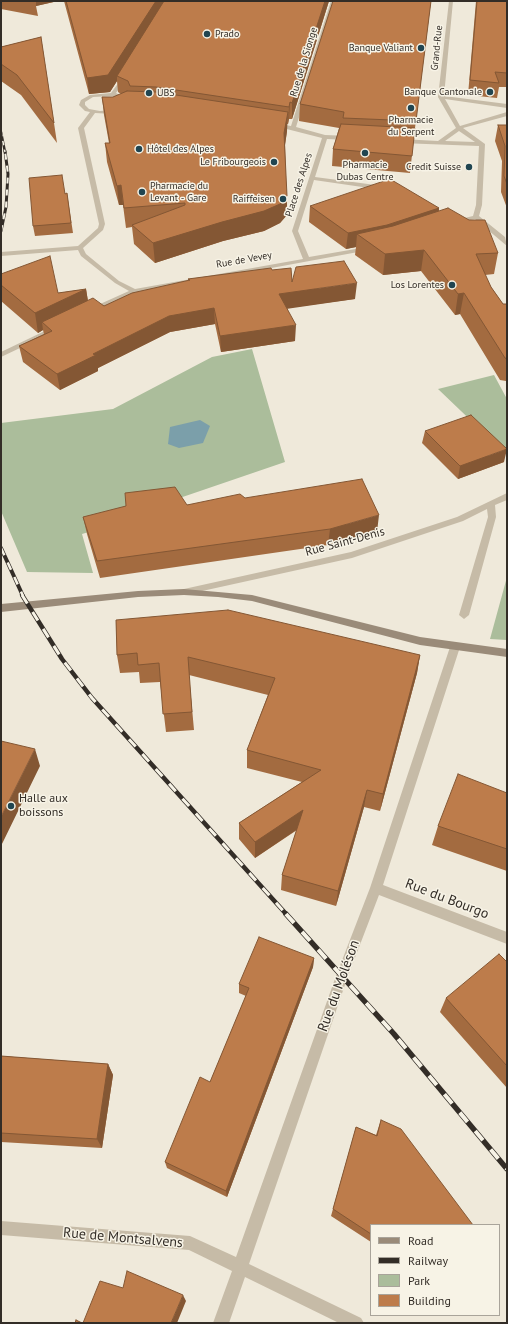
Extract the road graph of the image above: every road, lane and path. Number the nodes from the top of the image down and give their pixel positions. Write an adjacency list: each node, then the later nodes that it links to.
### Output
1 (333, 1): 10 (street, Rue de la Sionge)
2 (451, 1): 5 (street, Grand-Rue)
3 (126, 73): 4 (street)
4 (113, 94): 7 (street); 7 (street)
5 (442, 97): 6 (street); 11 (street)
6 (507, 106)
7 (93, 112): 23 (street)
8 (507, 114): 11 (street)
9 (271, 124): 10 (street)
10 (293, 128): 12 (street)
11 (460, 128): 15 (street); 16 (street)
12 (325, 137): 13 (street); 17 (street, Place des Alpes)
13 (357, 139)
14 (396, 141): 15 (street)
15 (439, 143): 16 (street)
16 (482, 144): 19 (street)
17 (312, 178): 18 (street); 25 (street, Place des Alpes)
18 (394, 189)
19 (476, 217): 20 (street); 21 (street)
20 (450, 220)
21 (507, 244)
22 (376, 247): 25 (street, Rue de Vevey)
23 (80, 248): 24 (street); 26 (street)
24 (1, 254)
25 (307, 260): 26 (street, Rue de Vevey)
26 (134, 291): 27 (street, Rue de Vevey)
27 (85, 315)
28 (64, 325): 29 (street)
29 (1, 355)
30 (507, 496): 31 (street, Rue Saint-Denis)
31 (491, 505): 32 (street, Rue Saint-Denis); 34 (street)
32 (184, 592): 33 (main road, Rue Saint-Denis); 35 (main road, Rue Saint-Denis)
33 (1, 608)
34 (464, 615)
35 (455, 647): 36 (main road, Rue Saint-Denis); 37 (street, Rue du Moléson)
36 (507, 653)
37 (376, 888): 38 (street, Rue du Bourgo); 40 (street, Rue du Moléson)
38 (507, 938)
39 (1, 1228): 40 (street, Rue de Montsalvens)
40 (241, 1267): 41 (street, Rue du Moléson); 42 (street, Rue de Montsalvens)
41 (221, 1323)
42 (356, 1323)

